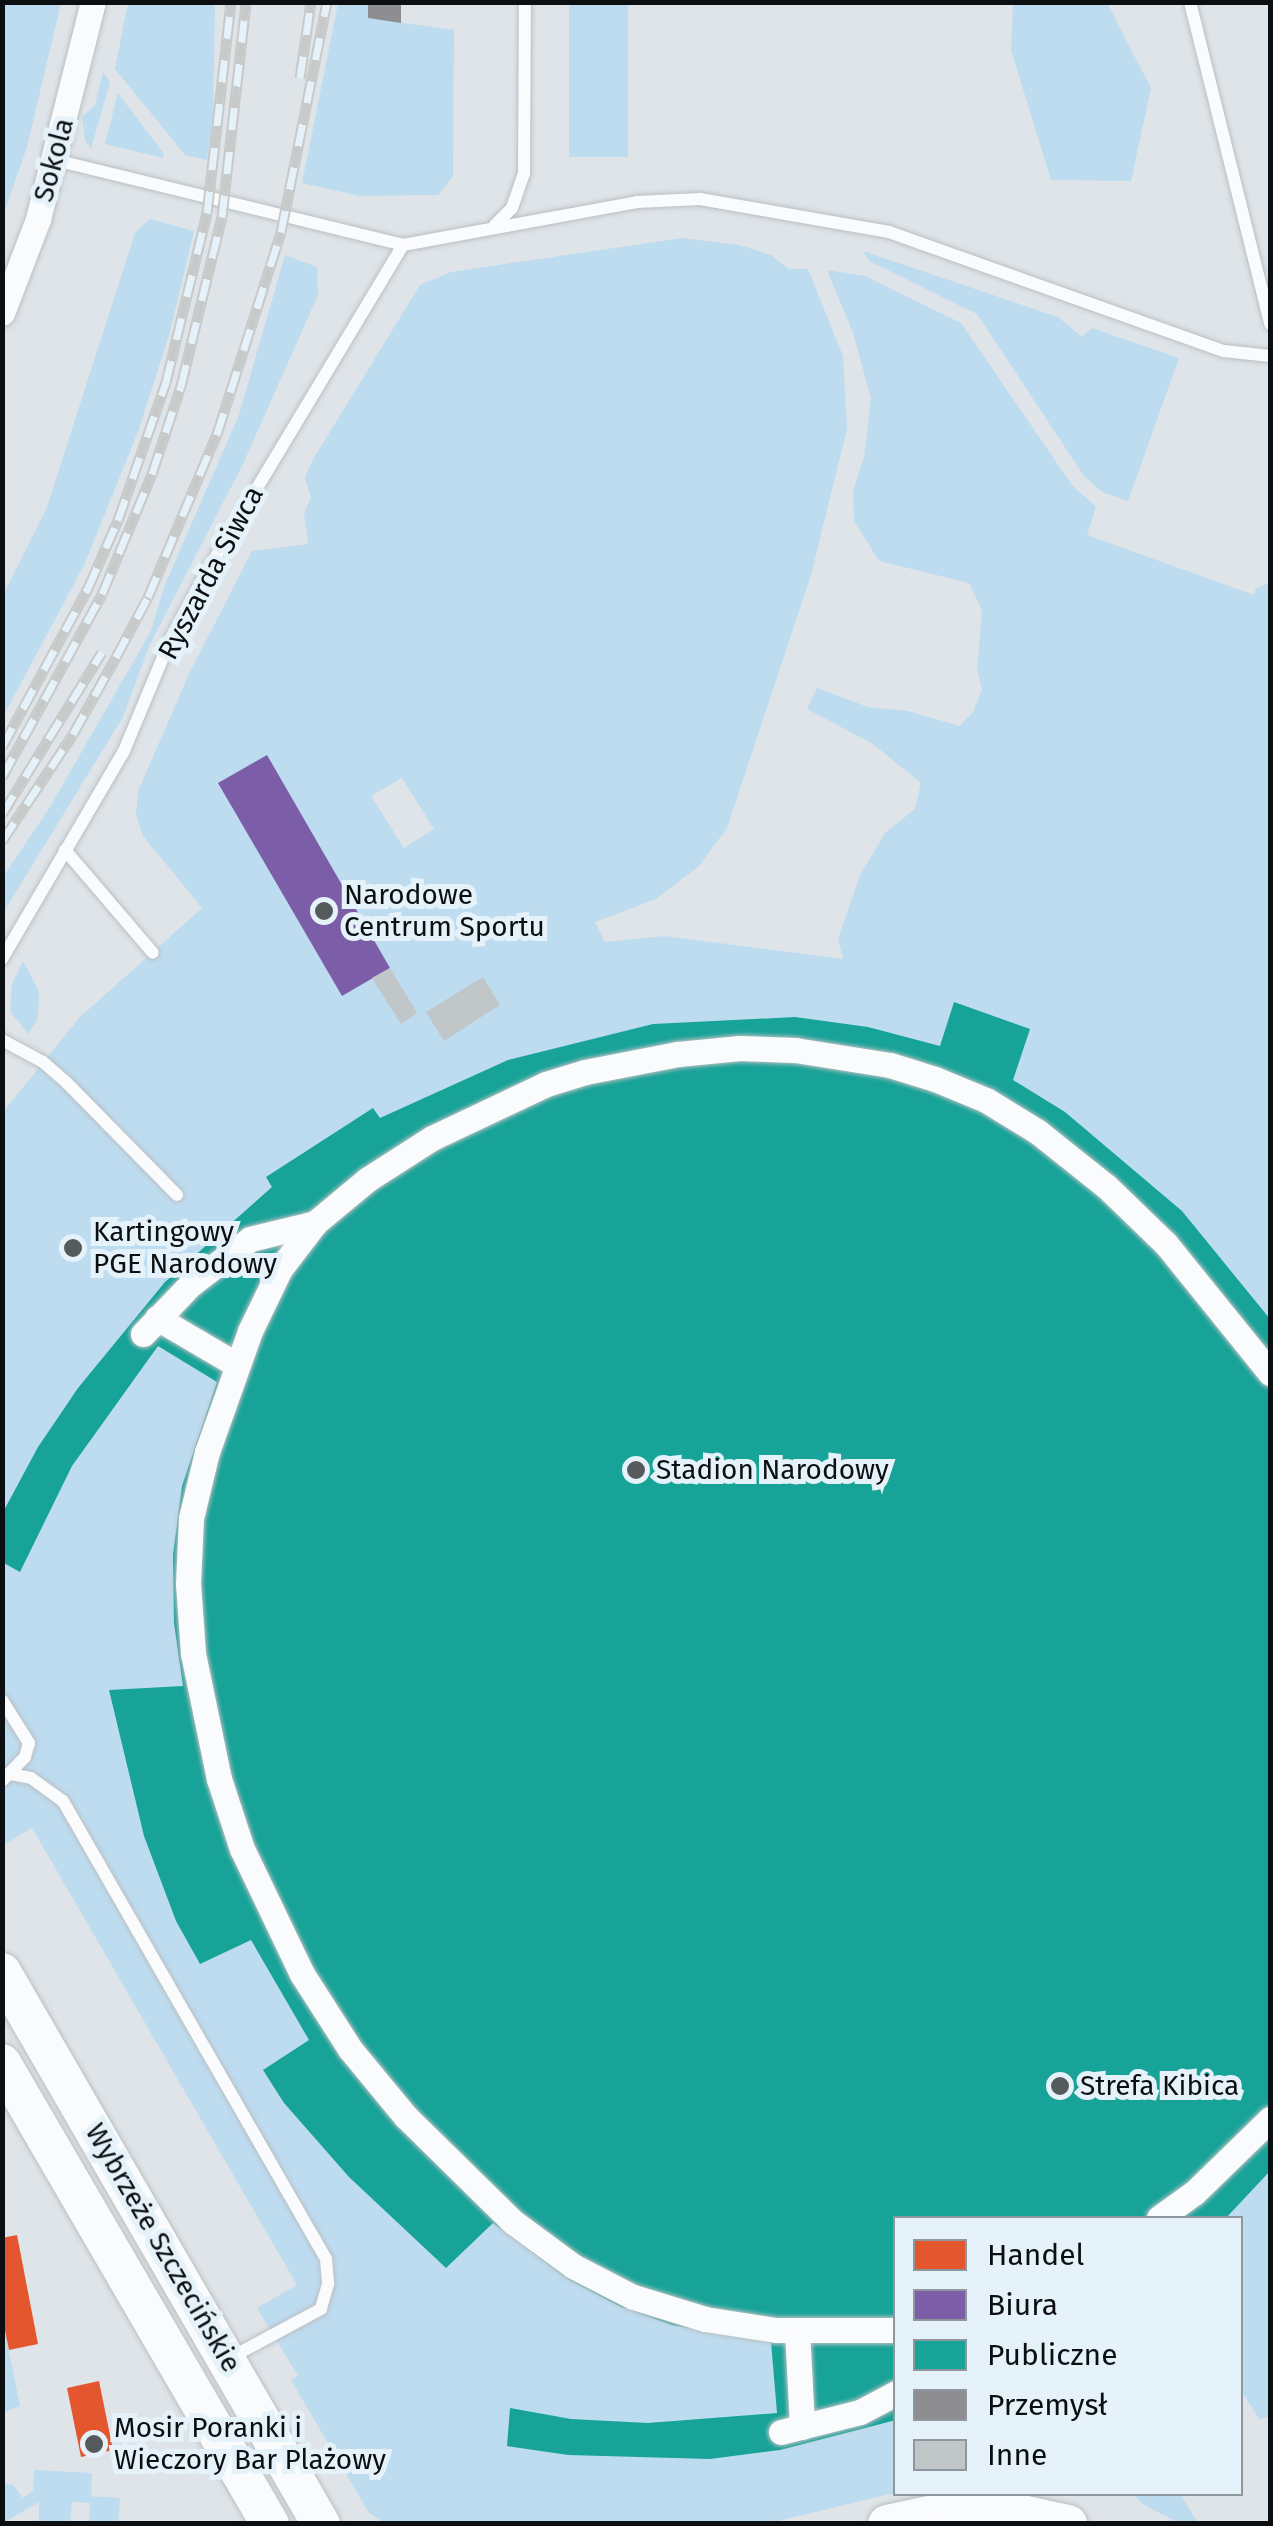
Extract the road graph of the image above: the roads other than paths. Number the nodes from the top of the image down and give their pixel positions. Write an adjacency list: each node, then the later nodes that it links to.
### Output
1 (93, 2): 4 (street, Sokola)
2 (525, 2): 5 (lane)
3 (1190, 2): 8 (lane)
4 (55, 160): 6 (lane); 7 (street, Sokola)
5 (496, 225): 6 (lane); 9 (lane)
6 (402, 245): 10 (lane, Ryszarda Siwca)
7 (2, 312)
8 (1270, 324)
9 (1270, 356)
10 (65, 850): 11 (lane); 12 (lane, Ryszarda Siwca)
11 (153, 953)
12 (2, 959)
13 (2, 1040): 14 (lane)
14 (177, 1195)
15 (315, 1223): 16 (street); 16 (street); 17 (street)
16 (237, 1365): 24 (street)
17 (1270, 1373)
18 (2, 1700): 19 (lane)
19 (7, 1777): 26 (lane)
20 (2, 1972): 26 (main road, Wybrzeże Szczecińskie)
21 (2, 2063): 28 (main road, Wybrzeże Szczecińskie)
22 (1270, 2120): 23 (street)
23 (1163, 2216)
24 (797, 2330): 25 (street); 27 (street)
25 (893, 2330)
26 (228, 2359): 29 (main road, Wybrzeże Szczecińskie)
27 (893, 2395)
28 (270, 2524)
29 (321, 2524)
30 (887, 2524): 31 (main road)
31 (1068, 2524)

